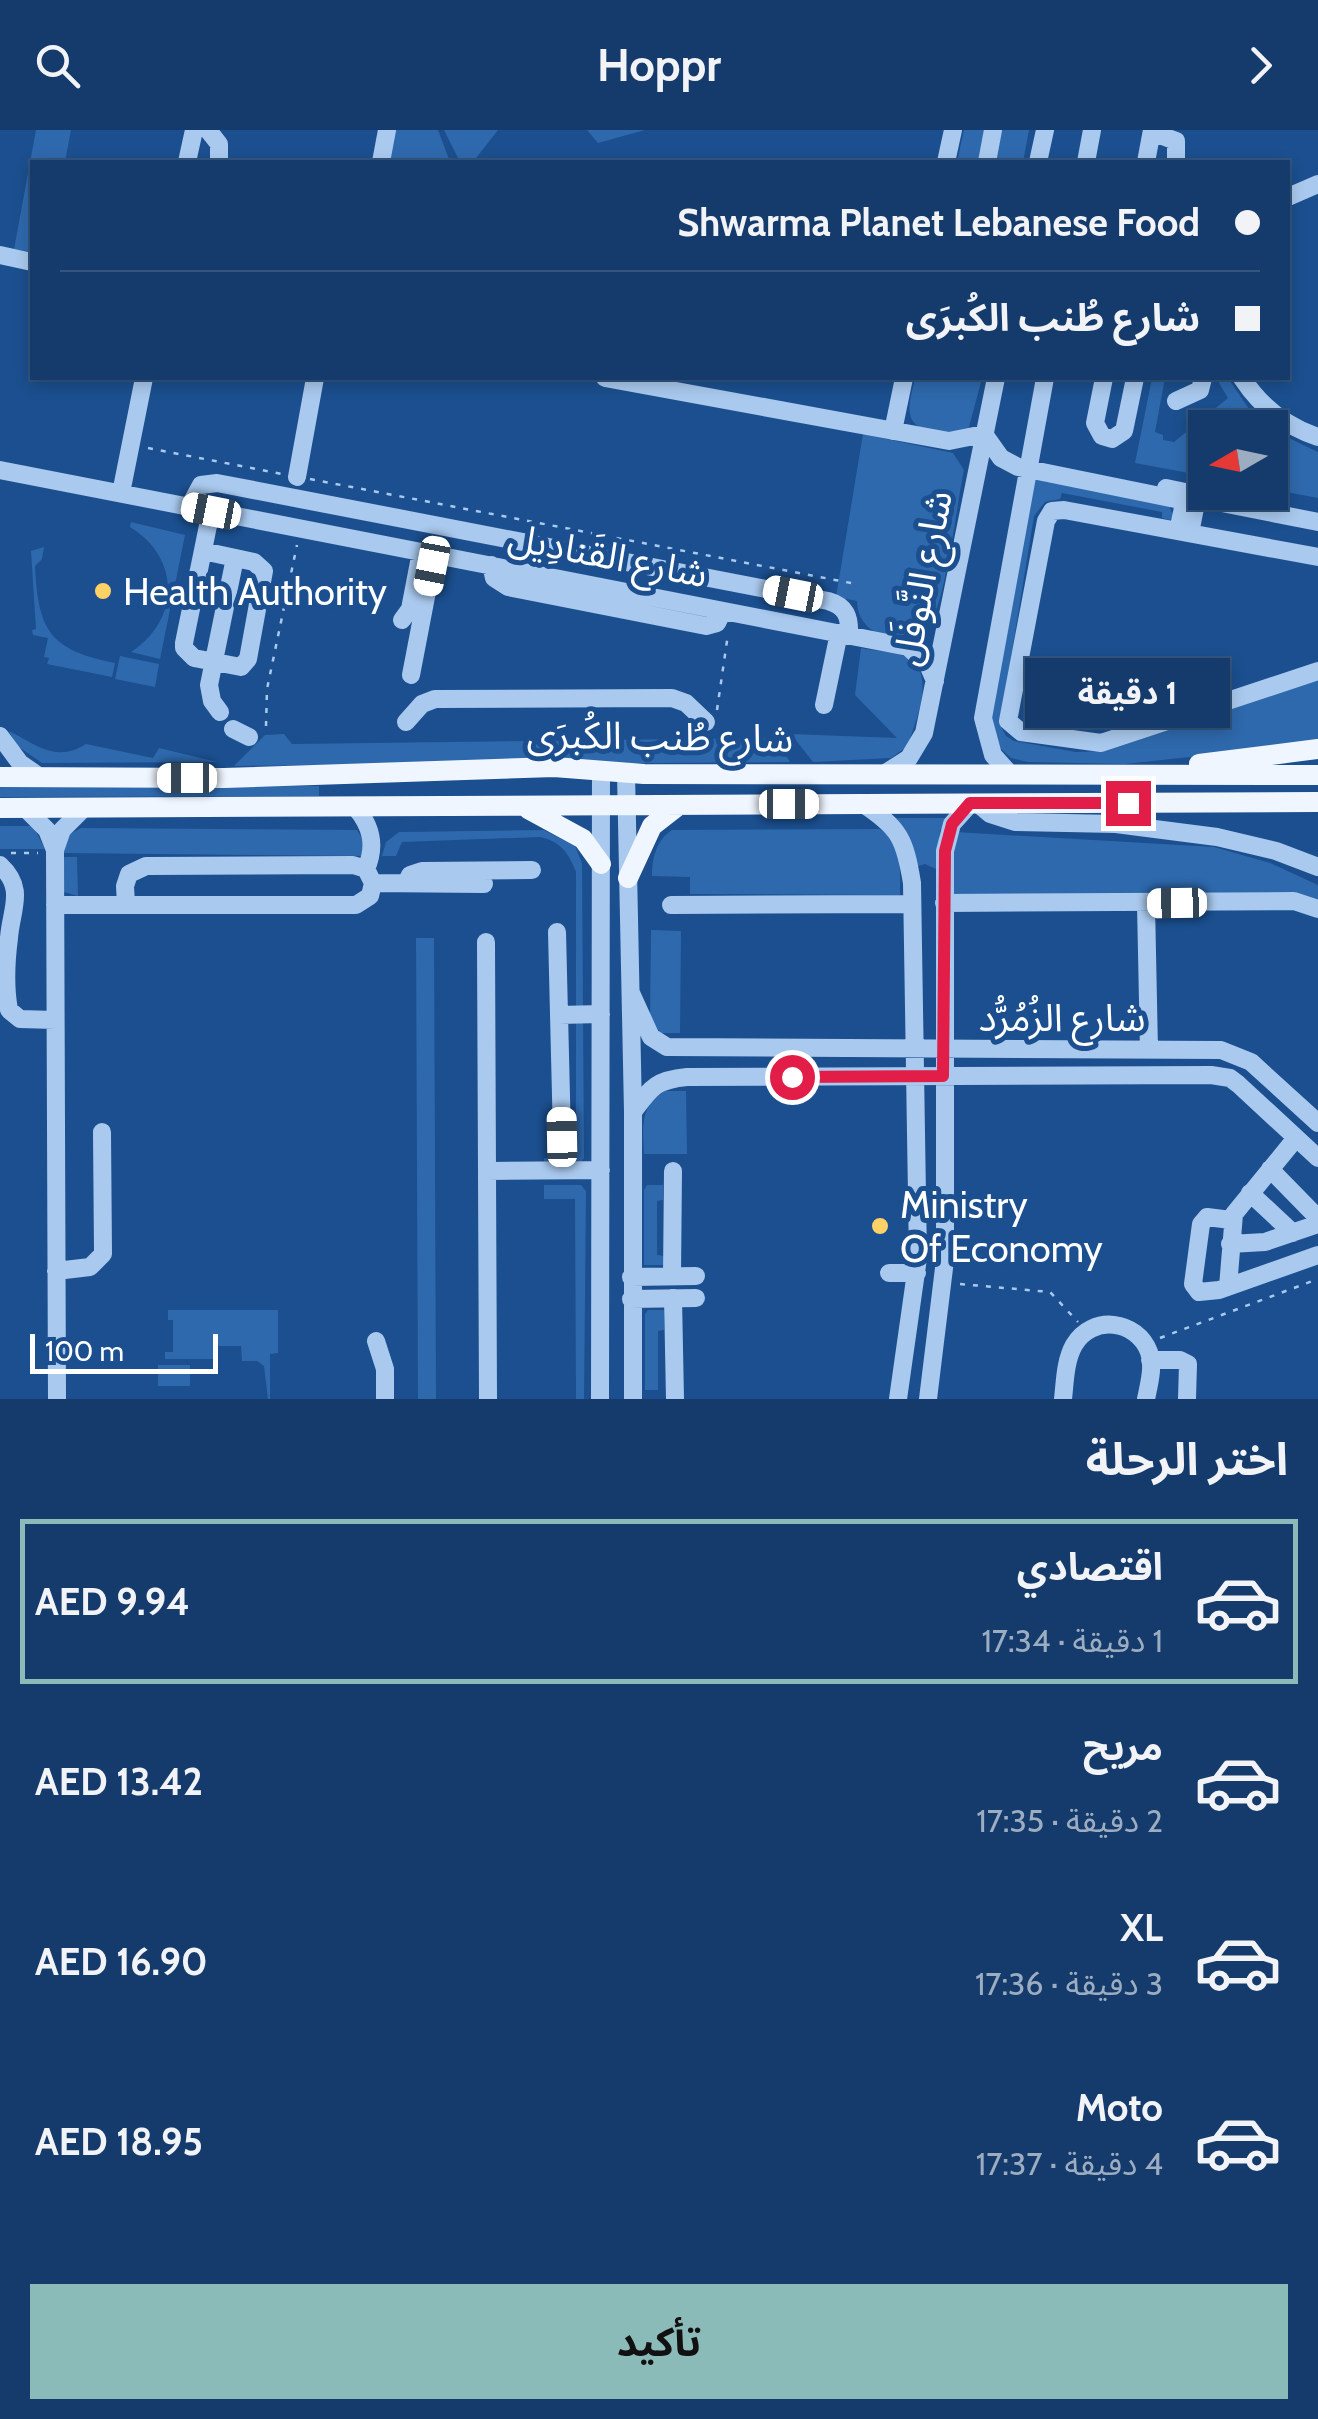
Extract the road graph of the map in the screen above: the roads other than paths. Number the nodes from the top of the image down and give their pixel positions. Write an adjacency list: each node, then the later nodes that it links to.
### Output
1 (194, 130): 9 (street)
2 (208, 130): 10 (street)
3 (385, 130): 11 (street)
4 (993, 130): 13 (street)
5 (1044, 130): 14 (street)
6 (1092, 130): 15 (street)
7 (946, 131): 12 (street)
8 (1152, 131): 16 (street); 17 (street)
9 (187, 160)
10 (219, 160)
11 (376, 160)
12 (946, 160)
13 (987, 160)
14 (1038, 160)
15 (1086, 160)
16 (1146, 160)
17 (1176, 160)
18 (1318, 184): 19 (street)
19 (1290, 196)
20 (0, 255): 21 (street)
21 (30, 262)
22 (144, 380): 43 (street)
23 (315, 380): 40 (street)
24 (630, 380): 33 (street)
25 (904, 380): 33 (street)
26 (996, 380): 34 (street, شارع النَّوفَل)
27 (1044, 380): 38 (street)
28 (1104, 380): 29 (street)
29 (1135, 380)
30 (1202, 380): 32 (street)
31 (1244, 380): 35 (street)
32 (1176, 402)
33 (893, 431): 36 (street)
34 (984, 434): 36 (street); 37 (street, شارع النَّوفَل); 38 (street)
35 (1318, 438)
36 (948, 441): 37 (street)
37 (978, 464): 59 (street, شارع النَّوفَل)
38 (1028, 465): 41 (street); 75 (street)
39 (0, 470): 43 (street, شارع القَنادِيل)
40 (297, 477)
41 (1111, 482): 42 (street); 49 (street)
42 (1188, 493)
43 (121, 494): 44 (street, شارع القَنادِيل)
44 (190, 507): 47 (street, شارع القَنادِيل); 50 (street)
45 (1192, 510): 49 (street)
46 (1257, 510): 48 (street)
47 (211, 511): 51 (street); 52 (street, شارع القَنادِيل)
48 (1318, 522)
49 (1184, 532): 53 (street); 63 (street)
50 (548, 548): 56 (street); 60 (street)
51 (203, 551): 54 (street); 62 (street)
52 (428, 553): 55 (street, شارع القَنادِيل); 58 (street); 64 (street)
53 (1318, 557)
54 (235, 558): 62 (street); 62 (street)
55 (490, 566): 56 (street, شارع القَنادِيل); 57 (street)
56 (542, 576): 57 (street, شارع القَنادِيل)
57 (727, 612): 60 (street, شارع القَنادِيل)
58 (402, 620)
59 (945, 629): 61 (street); 65 (street, شارع النَّوفَل)
60 (844, 634): 61 (street, شارع القَنادِيل); 66 (street)
61 (908, 647): 65 (street)
62 (214, 662): 67 (street)
63 (1318, 671)
64 (411, 675)
65 (934, 681): 74 (street, شارع النَّوفَل)
66 (824, 706)
67 (220, 712)
68 (406, 722): 69 (street)
69 (710, 722)
70 (0, 736): 79 (street)
71 (1318, 749): 76 (main road)
72 (601, 770): 73 (main road, شارع طُنب الكُبرَى); 79 (main road, شارع طُنب الكُبرَى); 84 (street)
73 (626, 773): 74 (main road, شارع طُنب الكُبرَى); 85 (street)
74 (884, 774): 75 (main road, شارع طُنب الكُبرَى)
75 (1010, 774): 76 (main road, شارع طُنب الكُبرَى)
76 (1113, 774): 77 (main road, شارع طُنب الكُبرَى)
77 (1318, 775)
78 (0, 777): 79 (main road, شارع طُنب الكُبرَى)
79 (40, 777)
80 (1318, 802): 81 (main road, شارع طُنب الكُبرَى)
81 (974, 803): 82 (main road, شارع طُنب الكُبرَى); 94 (street); 101 (street)
82 (862, 804): 83 (main road, شارع طُنب الكُبرَى); 98 (street)
83 (678, 805): 85 (main road, شارع طُنب الكُبرَى); 97 (main road)
84 (601, 806): 85 (main road, شارع طُنب الكُبرَى); 90 (main road, شارع طُنب الكُبرَى); 92 (street)
85 (626, 806): 97 (street)
86 (0, 808): 87 (main road, شارع طُنب الكُبرَى)
87 (25, 808): 88 (main road, شارع طُنب الكُبرَى); 91 (street)
88 (84, 808): 89 (main road, شارع طُنب الكُبرَى); 91 (street)
89 (356, 808): 90 (main road, شارع طُنب الكُبرَى); 96 (street)
90 (526, 808): 92 (main road)
91 (55, 851): 106 (street)
92 (600, 864): 113 (street)
93 (0, 865): 114 (street)
94 (1318, 867)
95 (532, 870): 99 (street)
96 (370, 876): 99 (street); 104 (street); 104 (street)
97 (628, 878): 110 (street)
98 (912, 883): 101 (street); 102 (street)
99 (406, 884): 100 (street)
100 (484, 884)
101 (944, 893): 103 (street); 117 (street)
102 (912, 904): 105 (street); 111 (street)
103 (1146, 904): 107 (street); 118 (street)
104 (126, 905): 106 (street)
105 (671, 905)
106 (55, 906): 114 (street)
107 (1318, 909)
108 (557, 932): 112 (street)
109 (486, 942): 130 (street)
110 (630, 993): 115 (street, شارع الزُمُرُّد); 121 (street)
111 (914, 1009): 115 (street); 116 (street)
112 (559, 1014): 113 (street); 124 (street)
113 (600, 1014): 128 (street)
114 (55, 1020): 137 (street)
115 (886, 1050): 116 (street, شارع الزُمُرُّد)
116 (915, 1050): 117 (street, شارع الزُمُرُّد); 119 (street)
117 (944, 1050): 118 (street, شارع الزُمُرُّد); 120 (street)
118 (1149, 1050): 122 (street, شارع الزُمُرُّد)
119 (915, 1076): 120 (street, شارع الزُمُرُّد); 121 (street, شارع الزُمُرُّد); 139 (street)
120 (943, 1076): 125 (street, شارع الزُمُرُّد); 156 (street)
121 (632, 1112): 142 (street)
122 (1318, 1123)
123 (102, 1132): 137 (street)
124 (562, 1137)
125 (1296, 1138): 126 (street, شارع الزُمُرُّد); 127 (street)
126 (1318, 1158)
127 (1270, 1169): 131 (street); 133 (street)
128 (600, 1170): 130 (street); 152 (street)
129 (673, 1170): 140 (street)
130 (487, 1171): 151 (street)
131 (1250, 1194): 132 (street); 134 (street)
132 (1231, 1220): 135 (street); 143 (street)
133 (1318, 1221): 134 (street)
134 (1293, 1232): 135 (street)
135 (1230, 1244): 143 (street)
136 (1318, 1255): 143 (street)
137 (56, 1270): 149 (street)
138 (888, 1273): 139 (street)
139 (917, 1273): 155 (street)
140 (673, 1276): 141 (street); 142 (street); 144 (street)
141 (696, 1276)
142 (631, 1277): 146 (street)
143 (1228, 1287)
144 (674, 1298): 145 (street); 146 (street); 154 (street)
145 (696, 1298)
146 (632, 1299): 153 (street)
147 (376, 1341): 150 (street)
148 (1147, 1352): 157 (street); 158 (street); 159 (street)
149 (56, 1399)
150 (385, 1399)
151 (488, 1399)
152 (600, 1399)
153 (633, 1399)
154 (675, 1399)
155 (898, 1399)
156 (928, 1399)
157 (1063, 1399)
158 (1146, 1399)
159 (1186, 1399)

